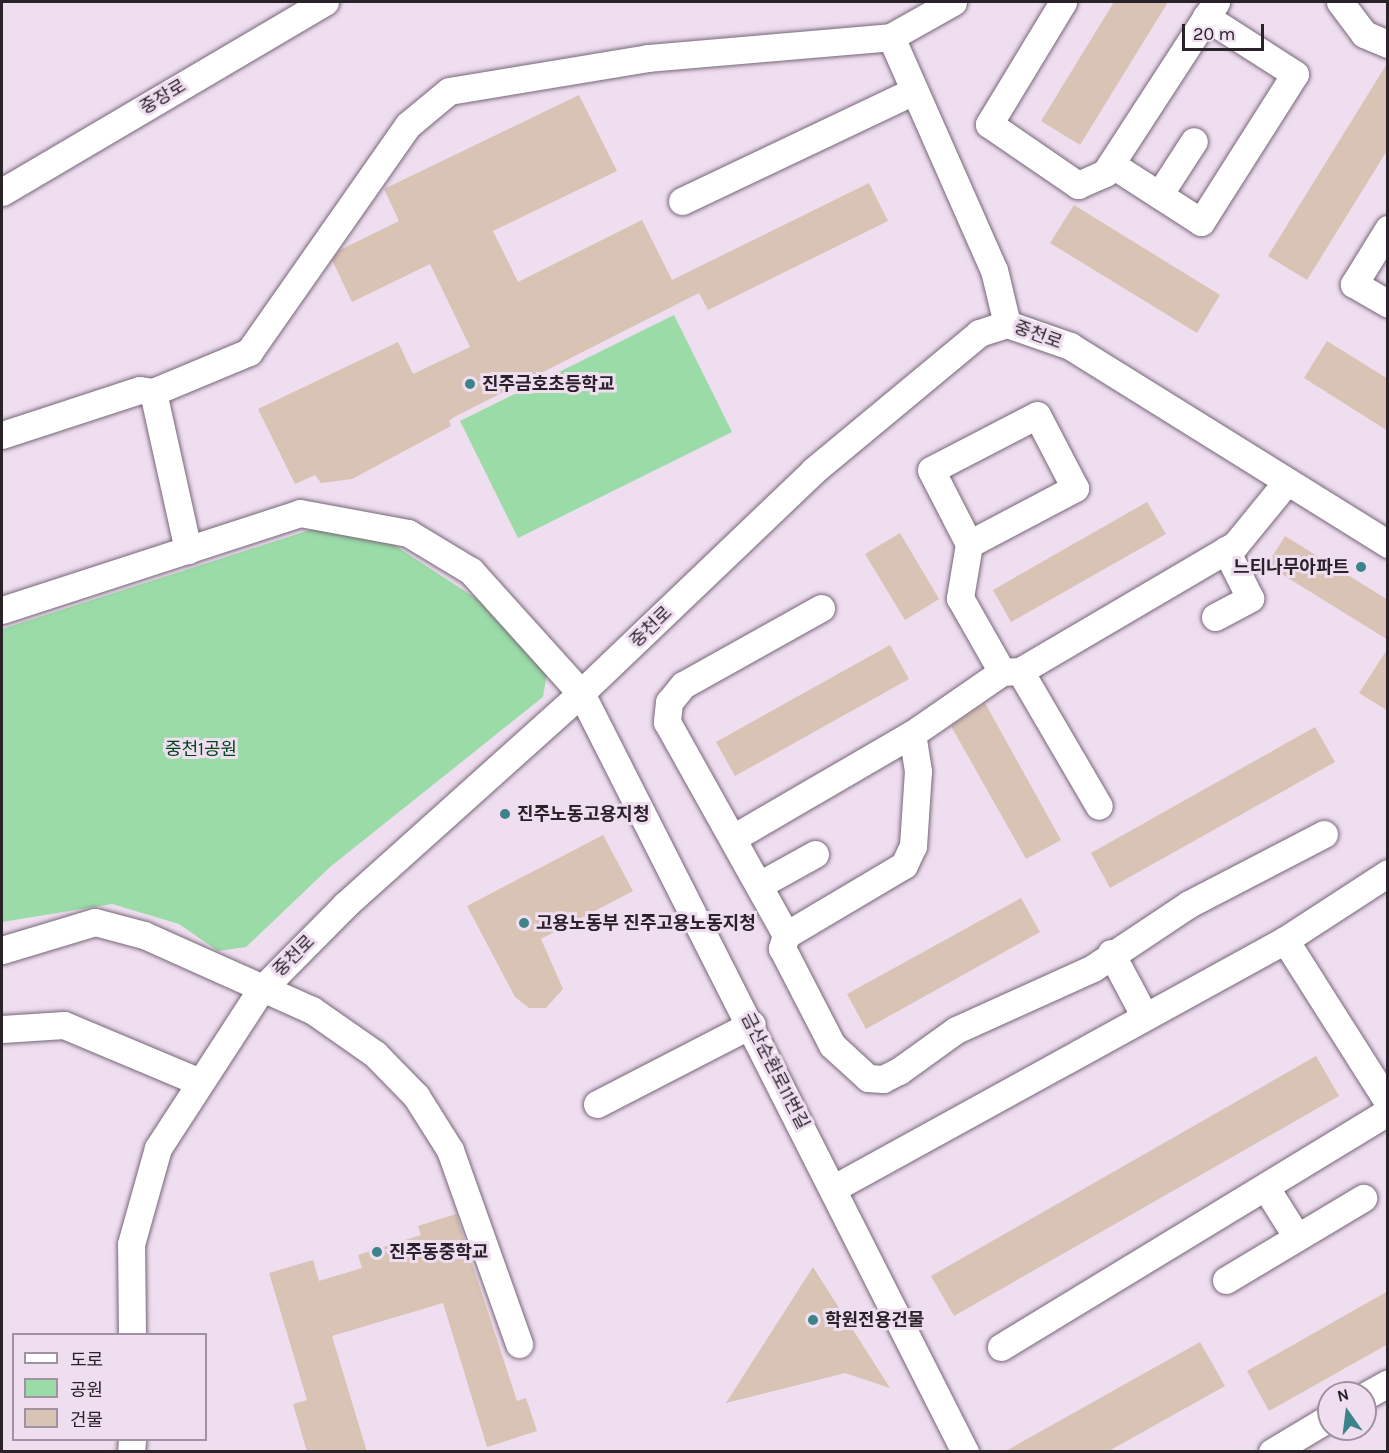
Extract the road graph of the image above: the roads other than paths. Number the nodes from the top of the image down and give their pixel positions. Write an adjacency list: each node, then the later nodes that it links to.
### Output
1 (325, 2): 11 (street, 중장로)
2 (953, 2): 6 (street)
3 (1063, 2): 10 (street)
4 (1340, 2): 7 (street)
5 (1211, 9): 10 (street); 12 (street)
6 (891, 37): 8 (street); 17 (street)
7 (1388, 44)
8 (914, 91): 13 (street); 16 (street)
9 (1194, 141): 12 (street)
10 (1111, 164): 12 (street)
11 (2, 192)
12 (1159, 195)
13 (682, 201)
14 (1388, 229): 15 (street)
15 (1388, 304)
16 (1007, 324): 19 (street, 중천로); 28 (street, 중천로)
17 (153, 392): 18 (street); 22 (street)
18 (2, 435)
19 (1285, 484): 21 (street, 중천로); 23 (street)
20 (969, 544): 20 (street); 27 (street)
21 (1388, 544)
22 (188, 550): 25 (street, 금산순환로11번길); 28 (street, 금산순환로11번길)
23 (1226, 550): 26 (street); 27 (street)
24 (821, 608): 32 (street)
25 (2, 610)
26 (1215, 617)
27 (1011, 671): 29 (street); 30 (street)
28 (581, 693): 40 (street, 중천로); 42 (street, 금산순환로11번길)
29 (912, 734): 32 (street); 36 (street)
30 (1099, 806)
31 (1324, 834): 39 (street)
32 (732, 838): 35 (street)
33 (815, 854): 35 (street)
34 (1388, 873): 37 (street)
35 (759, 885): 36 (street)
36 (786, 935): 39 (street)
37 (1285, 940): 41 (street); 45 (street)
38 (2, 950): 40 (street)
39 (1112, 954): 41 (street)
40 (260, 991): 44 (street, 중천로); 54 (street)
41 (1145, 1017): 48 (street)
42 (752, 1024): 46 (street); 48 (street, 금산순환로11번길)
43 (2, 1029): 44 (street)
44 (197, 1081): 53 (street, 중천로)
45 (1388, 1102)
46 (597, 1104)
47 (1388, 1112): 49 (street)
48 (834, 1188): 57 (street, 금산순환로11번길)
49 (1266, 1188): 51 (street); 55 (street)
50 (1363, 1198): 51 (street)
51 (1297, 1237): 52 (street)
52 (1226, 1280)
53 (132, 1333)
54 (519, 1344)
55 (1001, 1347)
56 (1317, 1425): 58 (street)
57 (965, 1452)
58 (1272, 1452)

